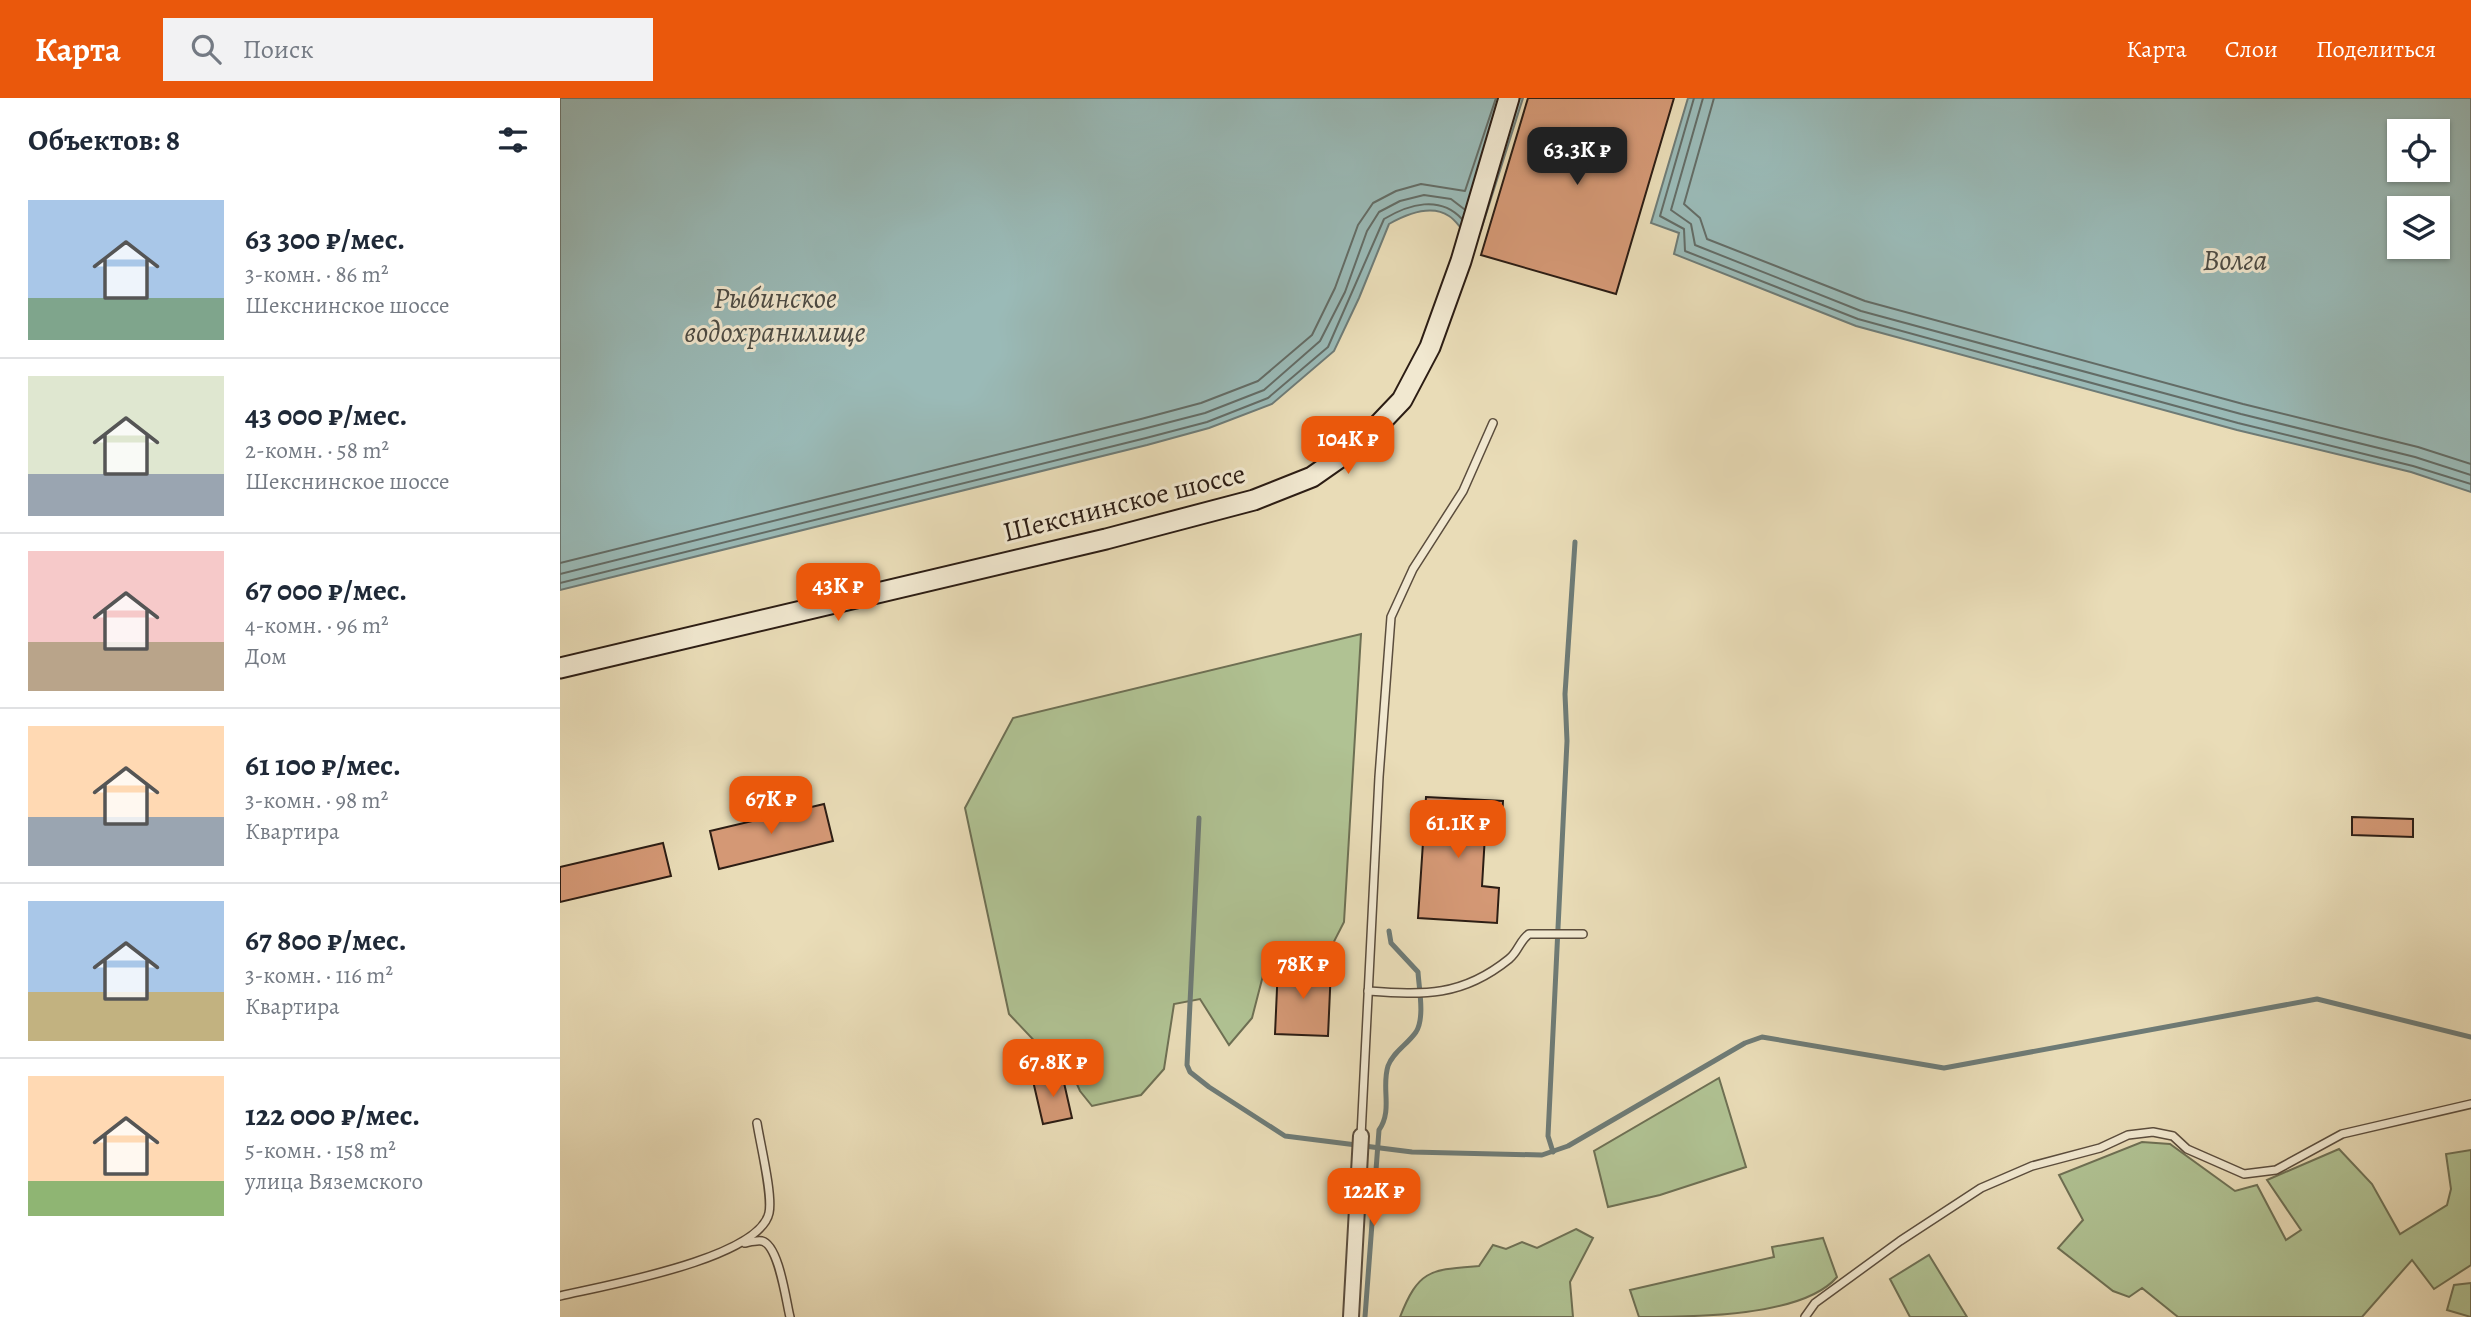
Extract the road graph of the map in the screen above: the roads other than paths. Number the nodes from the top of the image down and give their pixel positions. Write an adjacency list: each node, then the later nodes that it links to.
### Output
1 (1509, 98): 3 (main road, Шекснинское шоссе)
2 (1493, 423): 5 (lane)
3 (560, 668)
4 (1583, 934): 5 (lane)
5 (1368, 991): 8 (lane)
6 (2471, 1104): 13 (lane)
7 (757, 1123): 9 (lane)
8 (1361, 1136): 12 (street)
9 (741, 1243): 10 (lane); 11 (lane)
10 (560, 1296)
11 (790, 1317)
12 (1351, 1317)
13 (1805, 1317)

